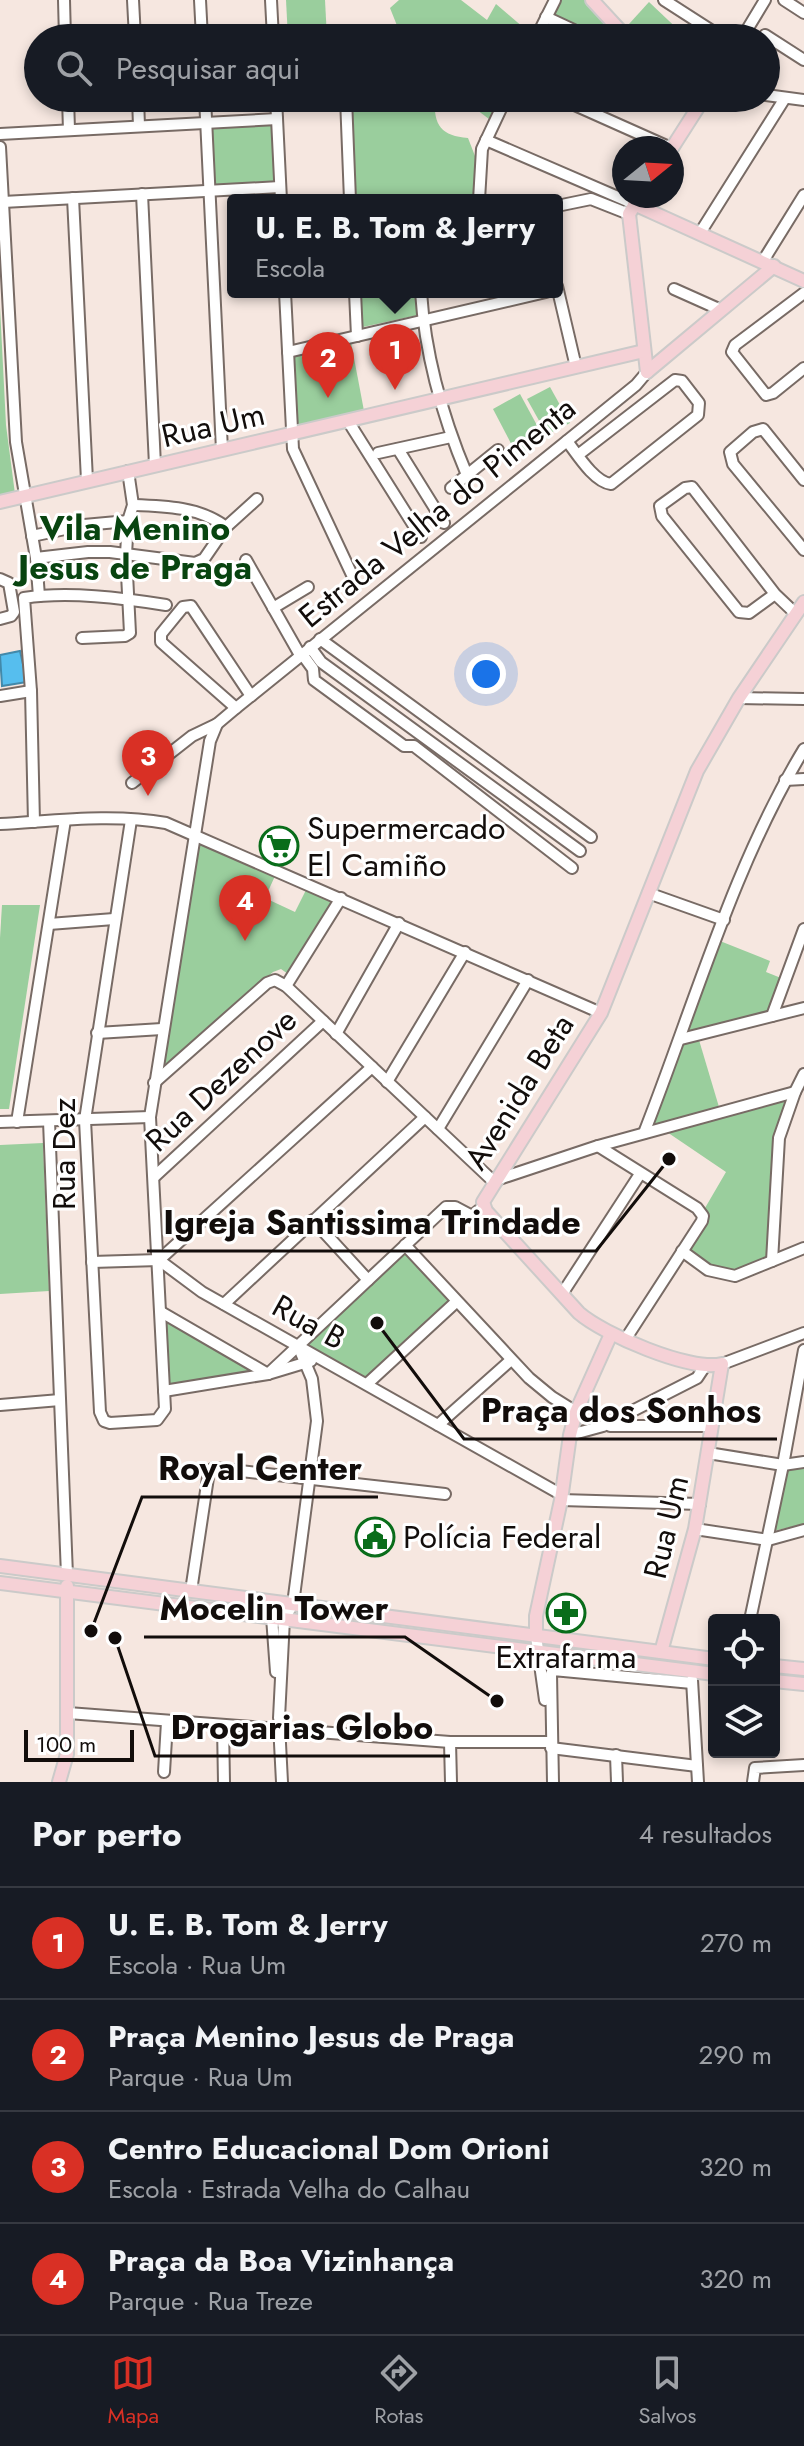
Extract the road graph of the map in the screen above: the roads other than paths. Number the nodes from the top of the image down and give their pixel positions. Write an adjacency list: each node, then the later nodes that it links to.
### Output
1 (64, 0): 12 (street)
2 (133, 0): 13 (street)
3 (200, 0): 14 (street)
4 (271, 0): 15 (street)
5 (555, 0): 11 (street)
6 (592, 0): 18 (main road)
7 (664, 0): 19 (street)
8 (784, 0): 10 (street)
9 (762, 1): 20 (street)
10 (804, 13)
11 (546, 17): 16 (street); 17 (street)
12 (65, 24)
13 (134, 24)
14 (201, 24)
15 (272, 24)
16 (543, 24)
17 (561, 24)
18 (614, 24)
19 (701, 24)
20 (750, 24)
21 (780, 45): 22 (street)
22 (804, 60)
23 (780, 97): 24 (street)
24 (785, 98): 25 (street); 26 (street)
25 (804, 100)
26 (780, 106)
27 (68, 112): 39 (street)
28 (138, 112): 38 (street)
29 (206, 112): 37 (street)
30 (277, 112): 36 (street)
31 (347, 112): 49 (street)
32 (499, 112): 43 (street)
33 (591, 112): 41 (street)
34 (695, 112): 42 (main road)
35 (776, 112): 59 (street)
36 (277, 119): 37 (street); 45 (street)
37 (206, 123): 38 (street); 46 (street)
38 (139, 126): 39 (street)
39 (69, 130): 40 (street)
40 (0, 134)
41 (645, 136)
42 (680, 136)
43 (486, 140): 50 (street); 51 (street)
44 (0, 147): 54 (street)
45 (280, 187): 46 (street); 48 (street)
46 (209, 190): 47 (street); 83 (street)
47 (142, 194): 53 (street); 87 (street)
48 (281, 194)
49 (350, 194)
50 (479, 194)
51 (612, 195)
52 (804, 195): 60 (street)
53 (73, 198): 54 (street); 90 (street)
54 (3, 202): 93 (street)
55 (612, 202): 56 (street)
56 (563, 205)
57 (634, 208): 72 (main road)
58 (641, 208): 59 (main road)
59 (700, 233): 60 (main road)
60 (768, 263): 61 (main road); 69 (main road, Estrada Velha do Pimenta)
61 (804, 281)
62 (674, 289): 69 (street)
63 (804, 293): 75 (street)
64 (285, 298): 73 (street)
65 (355, 298): 71 (street)
66 (421, 298): 70 (street)
67 (521, 298): 70 (street)
68 (559, 298): 74 (street)
69 (721, 310): 76 (main road, Estrada Velha do Pimenta)
70 (423, 321): 71 (street); 77 (street)
71 (357, 336): 73 (street)
72 (644, 351): 74 (main road, Rua Um); 76 (main road)
73 (288, 352): 79 (street)
74 (576, 367): 77 (main road, Rua Um)
75 (804, 368)
76 (647, 372): 81 (street, Estrada Velha do Pimenta)
77 (442, 398): 78 (main road, Rua Um); 80 (street)
78 (351, 426): 79 (main road, Rua Um); 101 (street)
79 (291, 434): 83 (main road, Rua Um); 106 (street)
80 (451, 437): 82 (street); 89 (street)
81 (567, 441): 86 (street); 117 (street, Estrada Velha do Pimenta)
82 (398, 449): 85 (street); 98 (street)
83 (222, 450): 87 (main road, Rua Um)
84 (498, 450): 89 (street)
85 (378, 453)
86 (578, 455): 86 (street)
87 (155, 465): 88 (main road, Rua Um)
88 (128, 471): 90 (main road, Rua Um); 96 (street)
89 (467, 475): 92 (street)
90 (87, 480): 93 (main road, Rua Um)
91 (804, 480): 102 (street)
92 (451, 488)
93 (26, 495): 95 (main road, Rua Um); 100 (street)
94 (257, 499): 99 (street)
95 (0, 502)
96 (133, 505): 97 (street); 99 (street)
97 (128, 521): 100 (street); 103 (street)
98 (444, 523)
99 (226, 527): 103 (street)
100 (32, 536): 104 (street)
101 (421, 537)
102 (804, 550)
103 (126, 554): 104 (street); 111 (street)
104 (36, 558): 110 (street)
105 (246, 560): 113 (street)
106 (353, 577)
107 (0, 579): 115 (street)
108 (308, 587): 113 (street)
109 (775, 594): 109 (street); 114 (street)
110 (39, 596): 111 (street); 119 (street)
111 (127, 599): 112 (street); 116 (street)
112 (166, 605)
113 (273, 608): 118 (street)
114 (798, 613): 122 (main road, Avenida Beta)
115 (0, 619)
116 (82, 638)
117 (320, 639): 118 (street, Estrada Velha do Pimenta); 135 (street)
118 (304, 652): 121 (street, Estrada Velha do Pimenta); 136 (street); 137 (street)
119 (31, 691): 120 (street); 132 (street)
120 (0, 696)
121 (251, 696): 124 (street, Estrada Velha do Pimenta); 124 (street)
122 (739, 698): 123 (street); 138 (main road, Avenida Beta)
123 (804, 699)
124 (236, 708): 125 (street, Estrada Velha do Pimenta)
125 (217, 724): 129 (street, Estrada Velha do Pimenta); 134 (street)
126 (804, 749): 128 (street)
127 (804, 779): 128 (street)
128 (785, 780): 141 (street)
129 (132, 783)
130 (65, 820): 131 (street); 132 (street); 143 (street)
131 (131, 820): 134 (street); 140 (street, Rua Dez)
132 (34, 822): 133 (street)
133 (0, 824)
134 (194, 834): 139 (street); 152 (street)
135 (591, 837)
136 (580, 851)
137 (572, 868)
138 (648, 893): 141 (street); 149 (main road, Avenida Beta)
139 (341, 898): 142 (street); 147 (street)
140 (114, 919): 143 (street); 153 (street, Rua Dez)
141 (724, 920): 155 (street)
142 (399, 923): 145 (street); 154 (street)
143 (49, 924): 166 (street)
144 (804, 929): 150 (street)
145 (465, 952): 146 (street); 158 (street)
146 (528, 980): 149 (street); 167 (street)
147 (286, 986): 151 (street); 159 (street)
148 (804, 1008): 150 (street)
149 (601, 1013): 172 (main road, Avenida Beta)
150 (772, 1016): 155 (street)
151 (323, 1021): 154 (street); 171 (street, Rua Dezenove)
152 (162, 1029): 153 (street); 159 (street)
153 (97, 1033): 163 (street, Rua Dez)
154 (336, 1034): 156 (street)
155 (681, 1039): 168 (street)
156 (372, 1067): 158 (street); 178 (street)
157 (804, 1074): 160 (street)
158 (387, 1082): 162 (street)
159 (154, 1083): 161 (street)
160 (795, 1092): 168 (street); 179 (street)
161 (150, 1117): 163 (street); 171 (street)
162 (425, 1117): 167 (street); 174 (street)
163 (85, 1120): 164 (street); 180 (street, Rua Dez)
164 (49, 1121): 166 (street); 199 (street)
165 (0, 1122): 166 (street)
166 (17, 1122)
167 (438, 1129): 172 (street)
168 (644, 1133): 169 (street)
169 (598, 1146): 170 (street); 172 (street)
170 (640, 1174): 177 (street); 182 (street)
171 (154, 1177): 178 (street)
172 (493, 1181): 173 (main road, Avenida Beta)
173 (483, 1207): 175 (street); 182 (main road, Avenida Beta)
174 (313, 1220): 181 (street); 184 (street)
175 (405, 1245): 181 (street); 183 (street)
176 (804, 1248): 179 (street)
177 (682, 1251): 179 (street); 188 (street)
178 (159, 1260): 180 (street); 184 (street, Rua B); 185 (street)
179 (772, 1261)
180 (92, 1262): 198 (street, Rua Dez)
181 (368, 1280): 189 (street)
182 (562, 1294): 187 (main road, Avenida Beta)
183 (456, 1302): 192 (street); 197 (street)
184 (224, 1304): 189 (street, Rua B)
185 (161, 1312): 196 (street); 198 (street)
186 (804, 1333): 194 (street, Avenida Beta)
187 (611, 1334): 188 (main road, Avenida Beta); 201 (main road)
188 (625, 1340): 195 (main road, Avenida Beta)
189 (298, 1346): 191 (street, Rua B); 193 (street); 196 (street)
190 (804, 1350): 208 (street)
191 (321, 1358): 193 (street); 197 (street, Rua B)
192 (511, 1360): 201 (street); 202 (street)
193 (307, 1363): 196 (street); 209 (street)
194 (722, 1364): 195 (main road, Avenida Beta); 204 (main road, Rua Um)
195 (705, 1366): 203 (street)
196 (268, 1374): 198 (street)
197 (367, 1384): 202 (street, Rua B)
198 (164, 1391)
199 (60, 1400): 200 (street); 217 (street)
200 (0, 1405)
201 (576, 1412): 205 (main road)
202 (438, 1425): 211 (street, Rua B)
203 (603, 1426): 204 (street); 205 (street)
204 (712, 1426): 206 (main road, Rua Um)
205 (570, 1435): 211 (main road)
206 (708, 1453): 208 (street); 212 (main road, Rua Um)
207 (804, 1462): 208 (street)
208 (783, 1465): 215 (street)
209 (310, 1478): 210 (street); 219 (street); 222 (street)
210 (445, 1494)
211 (562, 1498): 212 (street); 225 (main road)
212 (700, 1504): 213 (main road, Rua Um)
213 (695, 1529): 215 (street); 227 (main road, Rua Um)
214 (804, 1530): 215 (street)
215 (768, 1540): 223 (street)
216 (0, 1566): 217 (main road)
217 (67, 1575): 219 (main road); 220 (main road)
218 (0, 1583): 220 (main road)
219 (191, 1591): 221 (main road)
220 (68, 1592): 224 (main road); 235 (main road)
221 (276, 1602): 222 (main road); 224 (main road)
222 (293, 1604): 224 (street); 225 (main road)
223 (751, 1614)
224 (278, 1618): 226 (main road); 237 (street)
225 (536, 1636): 226 (street); 227 (main road)
226 (539, 1652): 232 (main road); 240 (street)
227 (661, 1652): 228 (main road)
228 (708, 1658)
229 (780, 1667): 230 (main road)
230 (804, 1669)
231 (708, 1675): 232 (main road)
232 (692, 1677): 240 (street); 243 (street)
233 (780, 1682): 234 (main road)
234 (804, 1684)
235 (68, 1713): 236 (street); 245 (main road)
236 (167, 1722): 238 (street); 244 (street)
237 (279, 1723): 238 (street); 239 (street); 247 (street)
238 (223, 1726): 246 (street)
239 (450, 1742): 240 (street); 248 (street)
240 (551, 1745): 241 (street); 249 (street)
241 (616, 1755): 243 (street); 250 (street)
242 (804, 1765): 252 (street)
243 (697, 1766): 251 (street)
244 (164, 1772)
245 (59, 1782)
246 (224, 1782)
247 (282, 1782)
248 (451, 1782)
249 (553, 1782)
250 (617, 1782)
251 (698, 1782)
252 (753, 1782)

